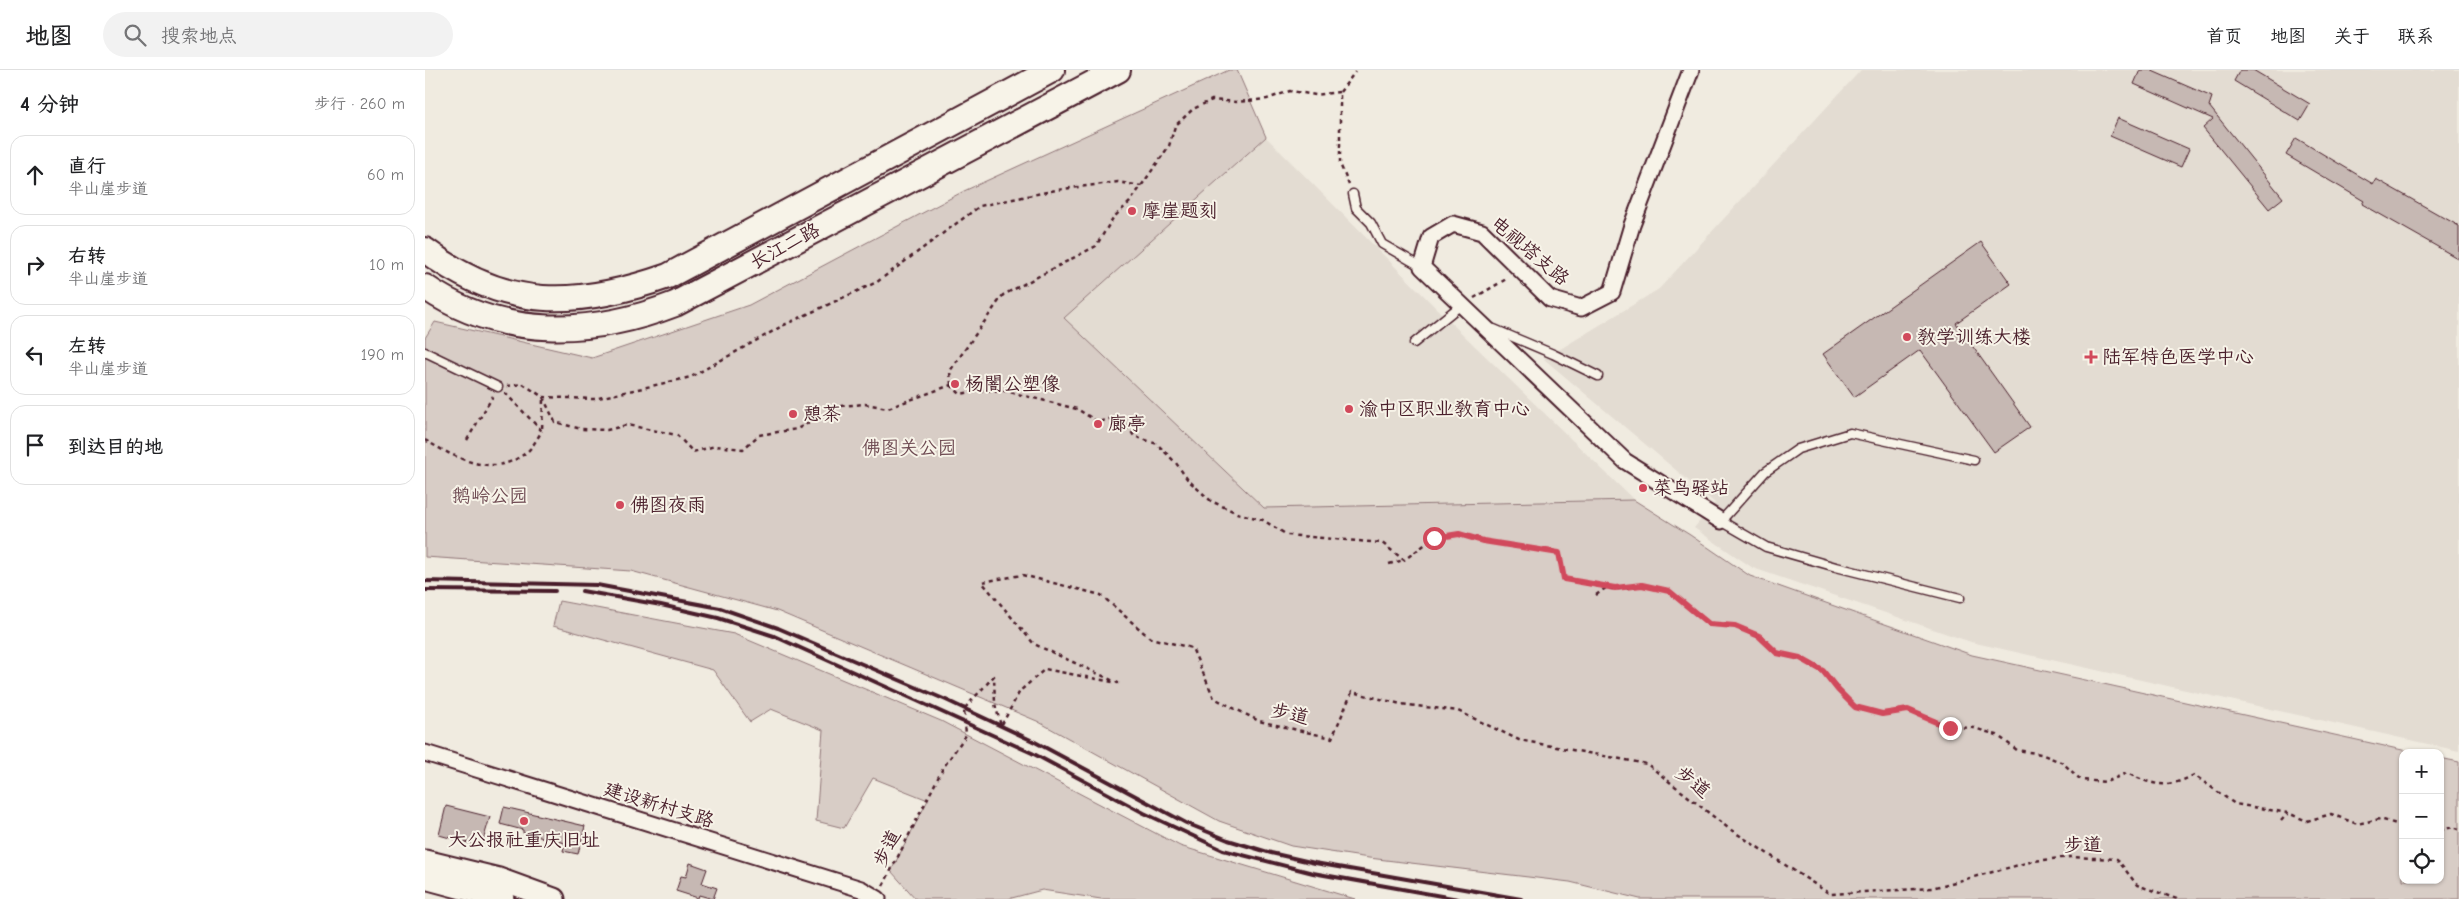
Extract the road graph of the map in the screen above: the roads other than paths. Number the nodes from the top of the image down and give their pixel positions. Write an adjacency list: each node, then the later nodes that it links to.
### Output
1 (1052, 70): 5 (main road, 长江二路)
2 (1118, 70): 7 (main road, 长江二路)
3 (1691, 70): 6 (street, 电视塔支路)
4 (1353, 194): 6 (lane)
5 (425, 250)
6 (1422, 267): 8 (street)
7 (428, 290)
8 (1461, 305): 9 (street); 10 (lane)
9 (1483, 325): 12 (lane); 15 (street)
10 (1414, 343)
11 (425, 352): 13 (lane)
12 (1599, 376)
13 (498, 386)
14 (1974, 460): 15 (lane)
15 (1721, 521): 16 (lane)
16 (1960, 598)
17 (425, 753): 19 (street, 建设新村支路)
18 (425, 867): 20 (main road); 21 (main road)
19 (878, 898)
20 (503, 899)
21 (554, 899)

